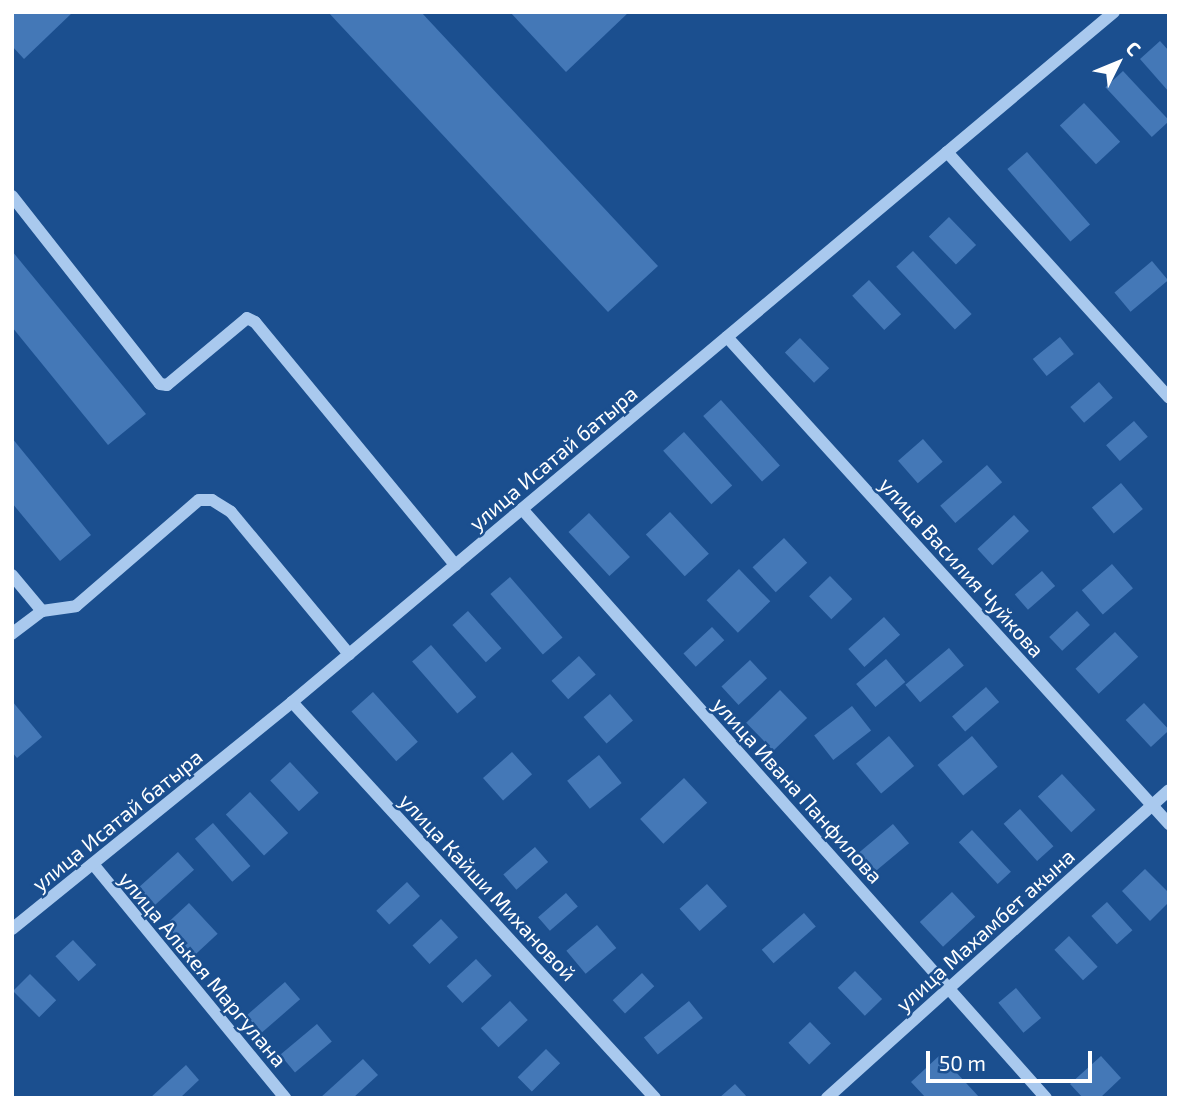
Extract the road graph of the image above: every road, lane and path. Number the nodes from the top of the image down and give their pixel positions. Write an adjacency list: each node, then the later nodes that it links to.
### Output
1 (1114, 12): 2 (street, улица Исатай батыра)
2 (947, 152): 4 (street, улица Исатай батыра); 5 (street)
3 (12, 196): 7 (street)
4 (727, 337): 6 (street, улица Исатай батыра); 14 (street, улица Василия Чуйкова)
5 (1169, 398)
6 (522, 509): 7 (street, улица Исатай батыра); 18 (street, улица Ивана Панфилова)
7 (455, 565): 11 (street, улица Исатай батыра)
8 (12, 575): 9 (street)
9 (42, 611): 10 (street); 11 (street)
10 (12, 634)
11 (349, 654): 12 (street, улица Исатай батыра)
12 (292, 702): 16 (street, улица Исатай батыра); 20 (street, улица Кайши Михановой)
13 (1169, 790): 14 (street, улица Махамбет акына)
14 (1152, 805): 15 (street, улица Василия Чуйкова); 18 (street, улица Махамбет акына)
15 (1169, 824)
16 (93, 864): 17 (street, улица Исатай батыра); 19 (street, улица Алькея Маргулана)
17 (12, 929)
18 (949, 989): 21 (street, улица Махамбет акына); 22 (street, улица Ивана Панфилова)
19 (285, 1098)
20 (655, 1098)
21 (827, 1098)
22 (1046, 1098)

